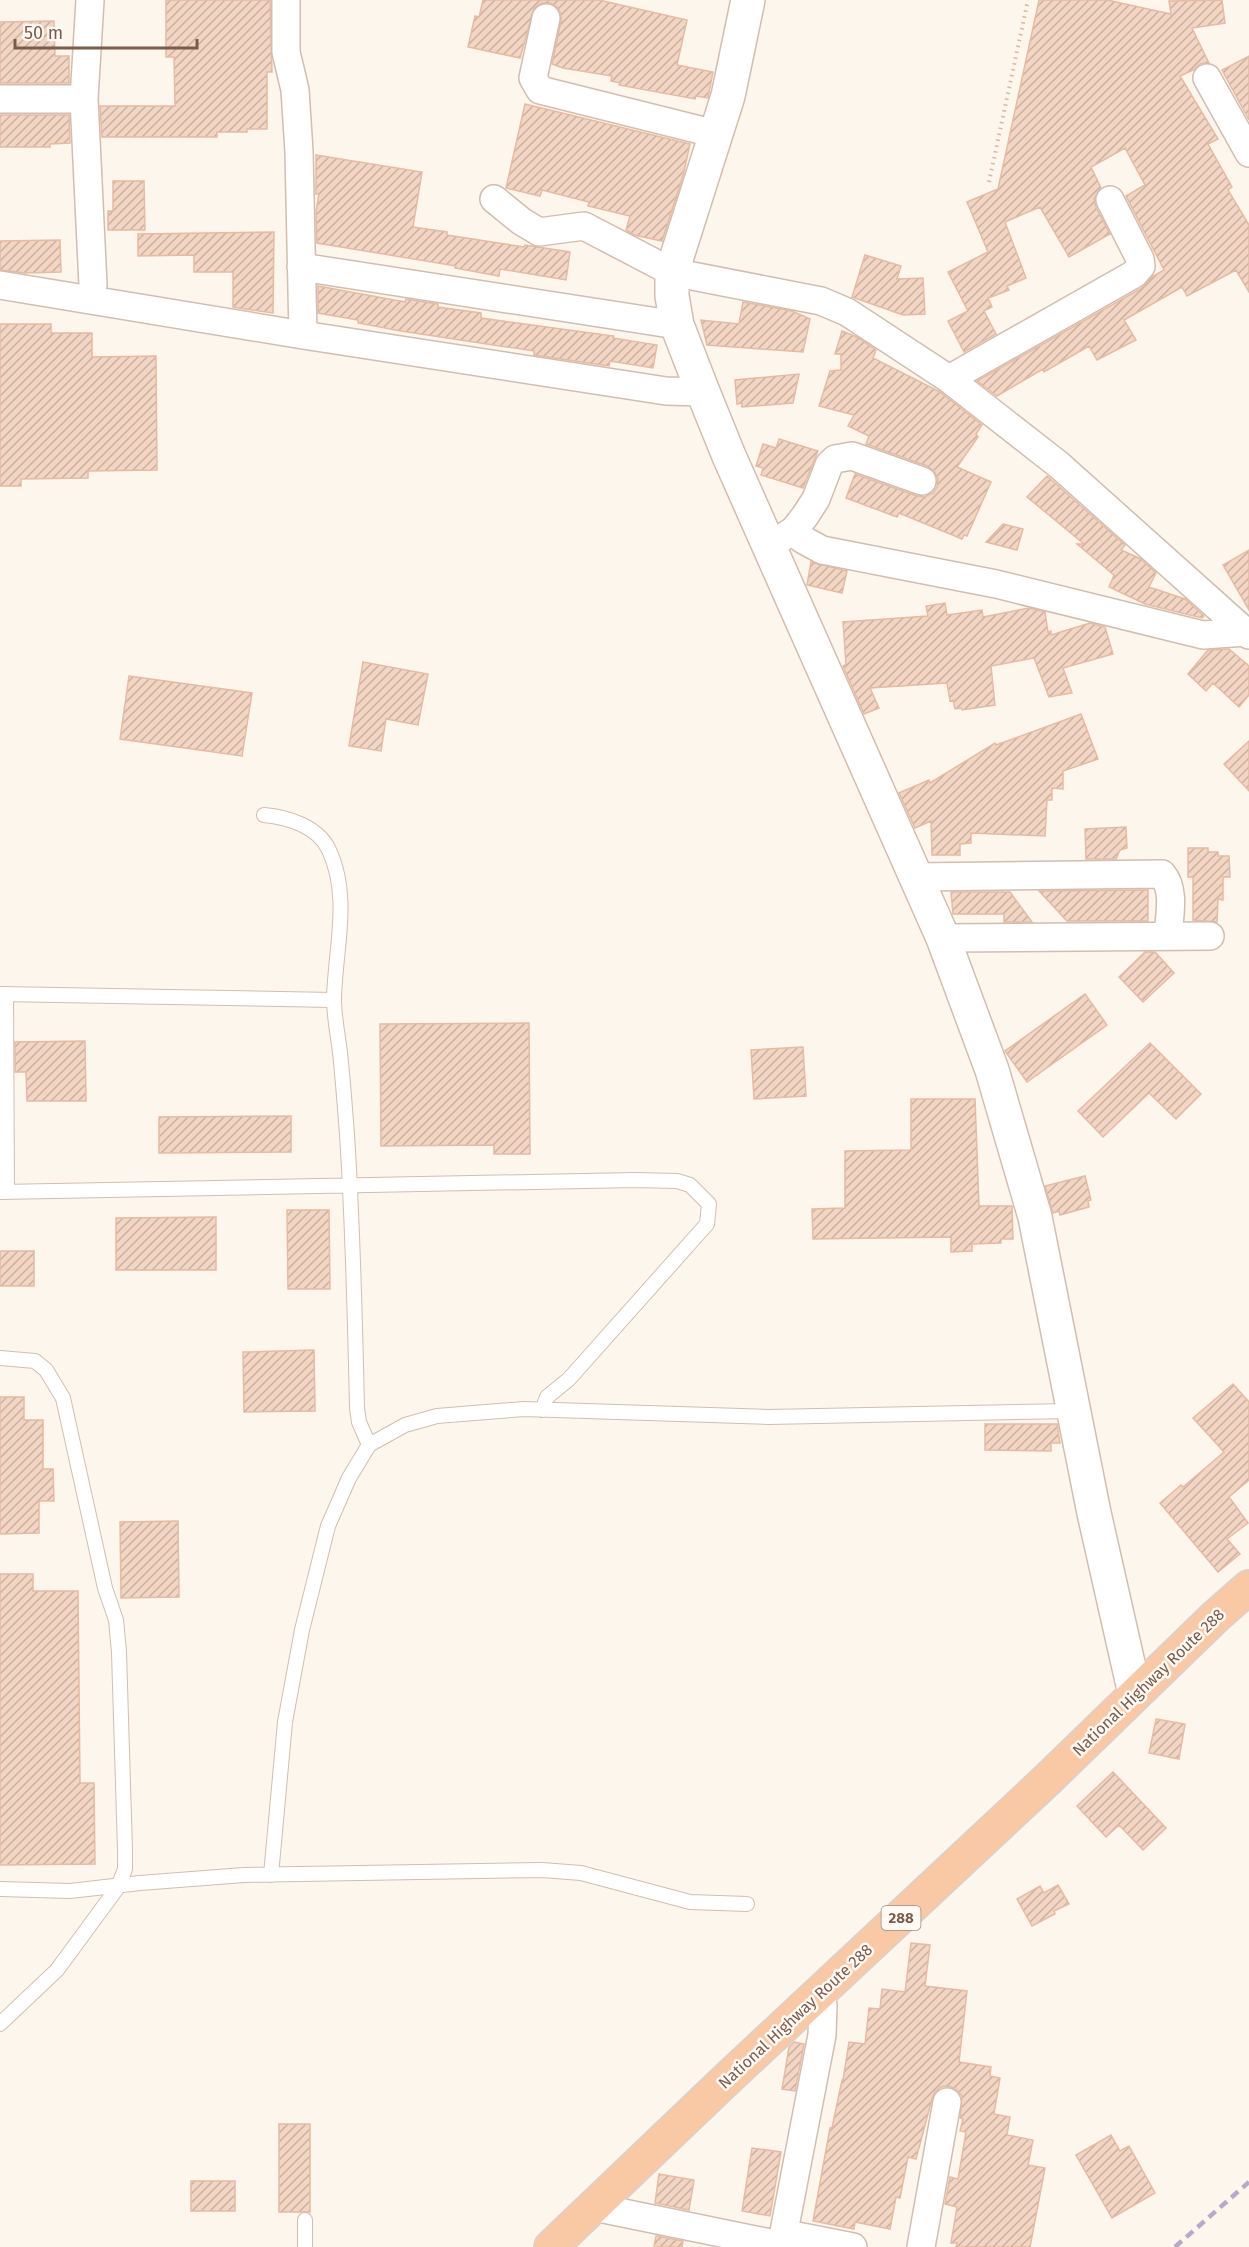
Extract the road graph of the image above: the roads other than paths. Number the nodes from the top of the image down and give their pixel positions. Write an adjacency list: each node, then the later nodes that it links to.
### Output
1 (90, 0): 7 (street)
2 (286, 0): 12 (street)
3 (748, 0): 8 (street)
4 (546, 18): 8 (street)
5 (1208, 78): 9 (street)
6 (0, 99): 7 (street)
7 (84, 99): 15 (street)
8 (716, 134): 13 (street)
9 (1249, 153)
10 (494, 199): 13 (street)
11 (1110, 200): 18 (street)
12 (301, 267): 16 (street); 17 (street)
13 (672, 272): 16 (street); 18 (street)
14 (0, 285): 17 (street)
15 (93, 285)
16 (677, 325): 19 (street)
17 (303, 335): 19 (street)
18 (948, 379): 22 (street)
19 (703, 392): 21 (street)
20 (922, 481): 21 (street)
21 (781, 538): 22 (street); 24 (street)
22 (1248, 634)
23 (264, 815): 29 (lane)
24 (916, 877): 25 (street); 27 (street)
25 (1168, 936): 26 (street); 27 (street)
26 (1210, 936)
27 (943, 939): 34 (street)
28 (3, 994): 29 (lane); 31 (lane)
29 (334, 1000): 30 (lane)
30 (350, 1185): 31 (lane); 33 (lane); 35 (lane)
31 (4, 1192)
32 (0, 1358): 39 (lane)
33 (542, 1410): 34 (lane); 35 (lane)
34 (1073, 1411): 37 (street)
35 (369, 1445): 38 (lane)
36 (1248, 1591): 37 (highway, National Highway Route 288 / 288)
37 (1135, 1694): 42 (highway, National Highway Route 288 / 288)
38 (271, 1875): 39 (lane); 41 (lane)
39 (118, 1887): 40 (lane); 43 (lane)
40 (0, 1888)
41 (747, 1904)
42 (819, 1994): 45 (highway, National Highway Route 288 / 288); 47 (street)
43 (0, 2024)
44 (947, 2102): 51 (street)
45 (594, 2207): 47 (street); 49 (highway, National Highway Route 288 / 288)
46 (305, 2220): 48 (lane)
47 (782, 2243): 50 (street)
48 (305, 2247)
49 (551, 2247)
50 (854, 2247)
51 (921, 2247)

